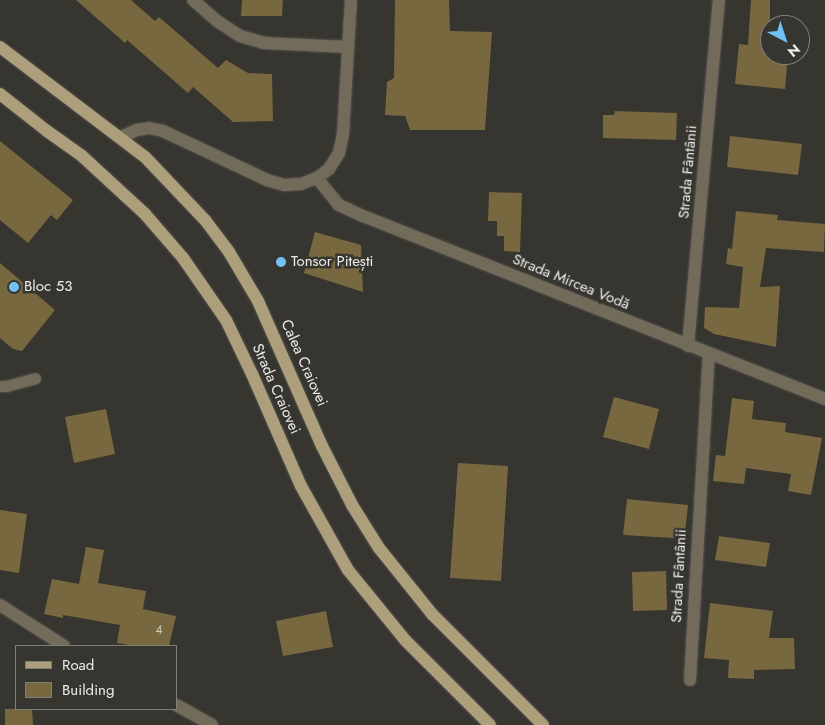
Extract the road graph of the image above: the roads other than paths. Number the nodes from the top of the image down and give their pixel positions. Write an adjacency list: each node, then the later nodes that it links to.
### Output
1 (193, 0): 5 (street)
2 (351, 0): 5 (street)
3 (720, 0): 9 (street, Strada Fântânii)
4 (0, 47): 7 (main road, Calea Craiovei)
5 (348, 48): 8 (street)
6 (0, 94): 19 (main road, Strada Craiovei)
7 (121, 137): 8 (street); 20 (main road, Calea Craiovei)
8 (317, 178): 9 (street, Strada Mircea Vodă)
9 (688, 346): 10 (street, Strada Mircea Vodă)
10 (708, 354): 13 (street, Strada Mircea Vodă); 16 (street, Strada Fântânii)
11 (34, 378): 12 (lane)
12 (0, 386)
13 (825, 399)
14 (0, 605): 15 (street)
15 (62, 645)
16 (690, 680)
17 (178, 706): 18 (street)
18 (212, 725)
19 (490, 725)
20 (543, 725)

